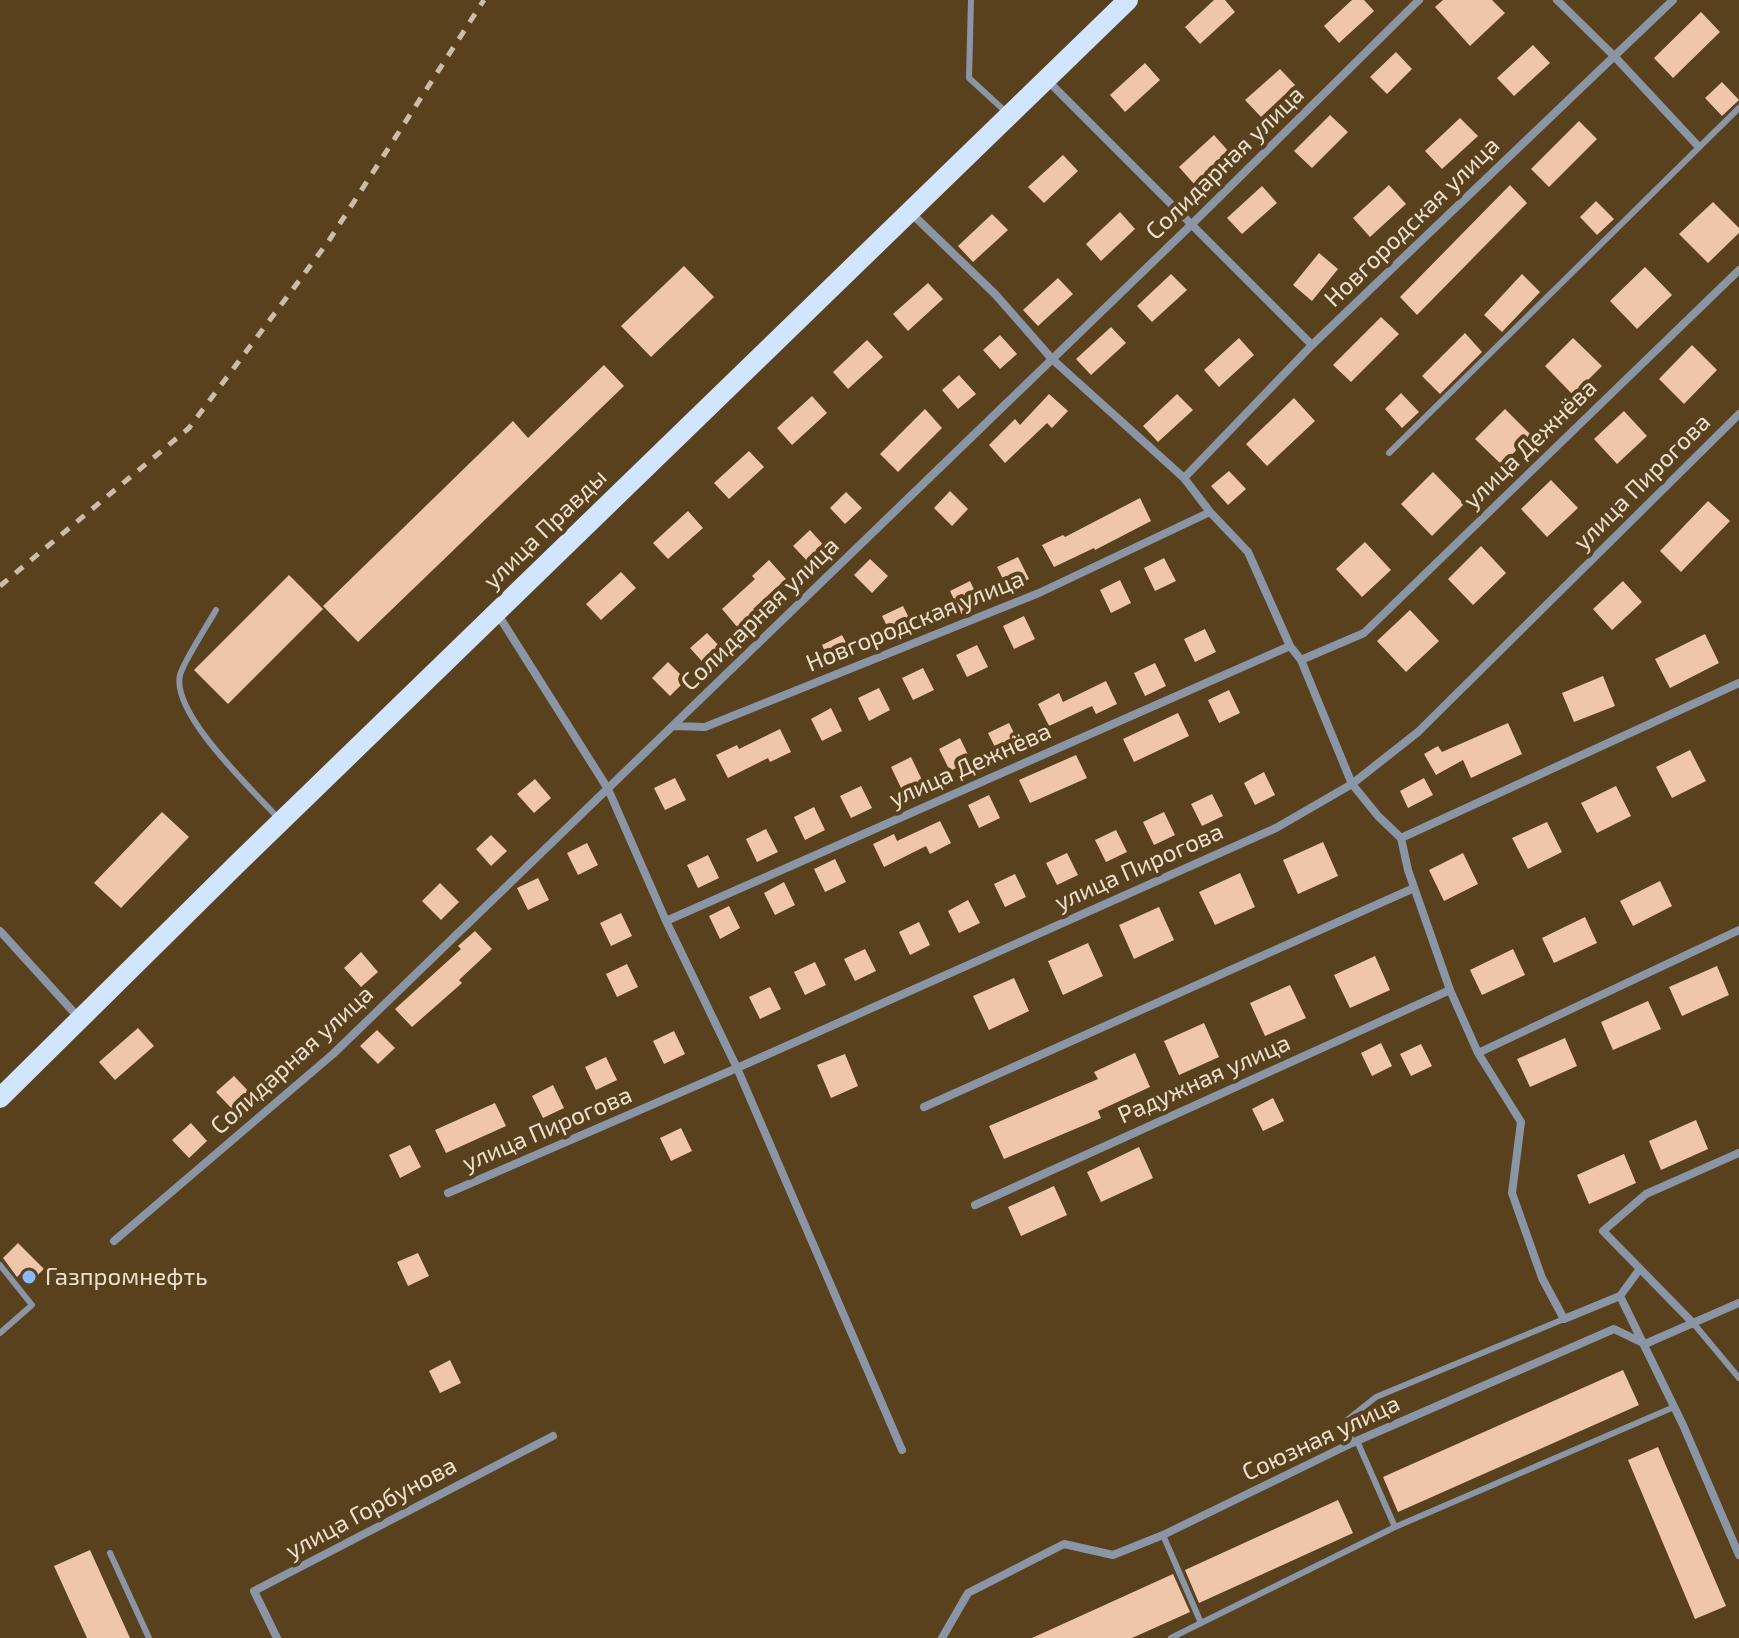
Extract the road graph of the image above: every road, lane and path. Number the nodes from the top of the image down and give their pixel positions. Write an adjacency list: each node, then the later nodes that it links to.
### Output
1 (971, 0): 9 (lane)
2 (1128, 0): 7 (main road, улица Правды)
3 (1419, 0): 12 (street, Солидарная улица)
4 (1557, 0): 6 (street)
5 (1673, 0): 6 (street, Новгородская улица)
6 (1615, 57): 10 (street); 14 (street, Новгородская улица)
7 (1046, 79): 9 (main road, улица Правды); 12 (street)
8 (1739, 108): 10 (lane)
9 (1009, 115): 11 (main road, улица Правды)
10 (1698, 146): 17 (lane)
11 (909, 211): 15 (street); 21 (main road, улица Правды)
12 (1191, 225): 14 (street); 15 (street, Солидарная улица)
13 (1739, 270): 23 (street, улица Дежнёва)
14 (1312, 345): 18 (street, Новгородская улица)
15 (1052, 359): 18 (street); 25 (street, Солидарная улица)
16 (1739, 414): 26 (street, улица Пирогова)
17 (1389, 453)
18 (1184, 478): 19 (street)
19 (1210, 512): 22 (street); 25 (street, Новгородская улица)
20 (216, 610): 28 (lane)
21 (496, 612): 27 (street); 28 (main road, улица Правды)
22 (1290, 646): 23 (street); 31 (street, улица Дежнёва)
23 (1301, 660): 26 (street)
24 (1739, 683): 29 (street)
25 (673, 726): 27 (street, Солидарная улица)
26 (1352, 784): 29 (street); 37 (street, улица Пирогова)
27 (608, 789): 31 (street); 43 (street, Солидарная улица)
28 (281, 821): 35 (main road, улица Правды)
29 (1401, 838): 30 (street)
30 (1414, 888): 34 (street); 39 (street)
31 (666, 921): 37 (street)
32 (1739, 930): 36 (street)
33 (0, 931): 35 (street)
34 (1450, 990): 36 (street); 42 (street, Радужная улица)
35 (80, 1019): 38 (main road, улица Правды)
36 (1478, 1053): 48 (street)
37 (737, 1068): 41 (street, улица Пирогова); 56 (street)
38 (0, 1098)
39 (924, 1107)
40 (1739, 1153): 45 (street)
41 (448, 1193)
42 (975, 1205)
43 (114, 1241)
44 (0, 1265): 50 (lane)
45 (1639, 1270): 46 (street); 49 (street)
46 (1620, 1296): 48 (street); 51 (street)
47 (1739, 1303): 49 (street)
48 (1564, 1319): 55 (lane)
49 (1694, 1324): 51 (street); 52 (lane)
50 (0, 1333)
51 (1645, 1344): 53 (street); 55 (street, Союзная улица)
52 (1739, 1378)
53 (1674, 1407): 57 (lane); 60 (street)
54 (553, 1436): 63 (street, улица Горбунова)
55 (1354, 1442): 57 (lane); 58 (street, Союзная улица)
56 (902, 1450)
57 (1395, 1527): 61 (lane)
58 (1163, 1535): 61 (lane); 64 (street, Союзная улица)
59 (110, 1553): 62 (lane)
60 (1739, 1555)
61 (1201, 1623): 65 (lane)
62 (149, 1638)
63 (277, 1638)
64 (942, 1638)
65 (1171, 1638)

